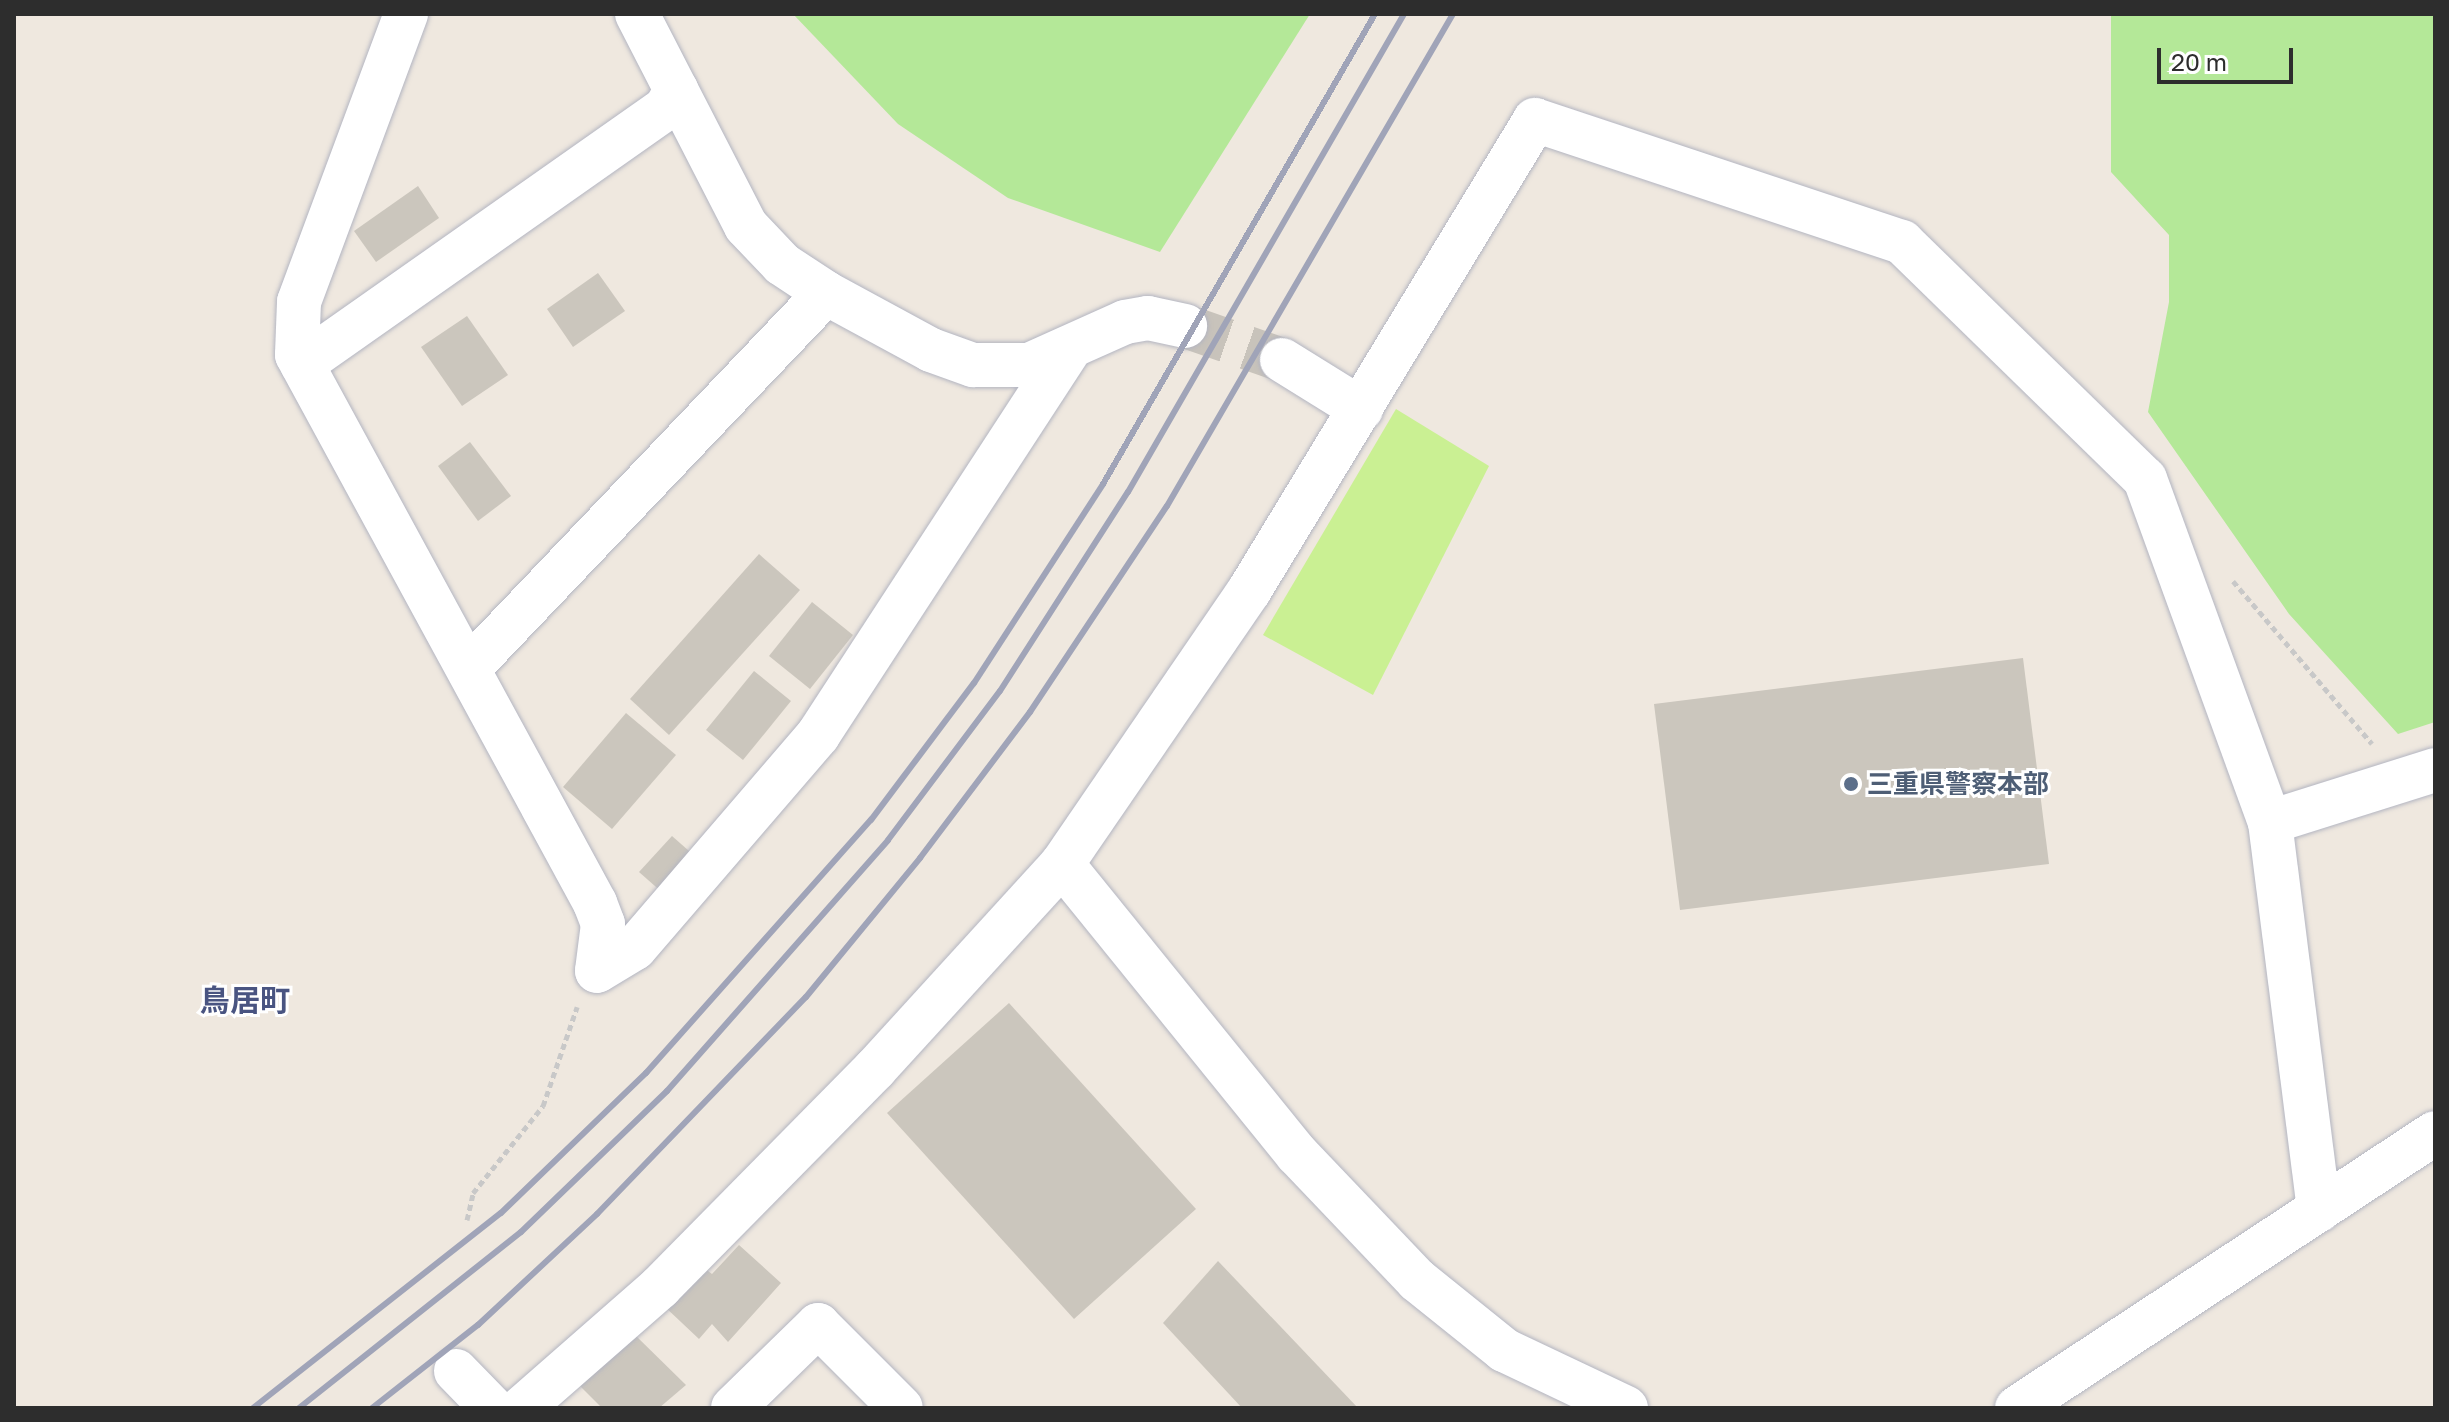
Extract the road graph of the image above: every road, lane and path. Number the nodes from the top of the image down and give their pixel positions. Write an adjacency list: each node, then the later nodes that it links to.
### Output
1 (406, 14): 8 (street)
2 (641, 17): 3 (street)
3 (676, 90): 4 (street); 8 (street)
4 (826, 293): 6 (street); 11 (street)
5 (1185, 326): 6 (street)
6 (1067, 353): 16 (street)
7 (1282, 360): 9 (street)
8 (302, 364): 11 (street)
9 (1361, 409): 14 (street); 15 (street)
10 (2229, 577): 12 (path)
11 (470, 667): 16 (street)
12 (2381, 748)
13 (2435, 770): 14 (street)
14 (2270, 822): 18 (street)
15 (1062, 864): 22 (street); 25 (street)
16 (597, 971): 19 (path)
17 (2435, 1133): 18 (street)
18 (2319, 1210): 26 (street)
19 (467, 1220)
20 (456, 1371): 21 (street)
21 (492, 1408)
22 (522, 1408)
23 (733, 1408): 24 (street)
24 (901, 1408)
25 (1626, 1408)
26 (2017, 1408)

